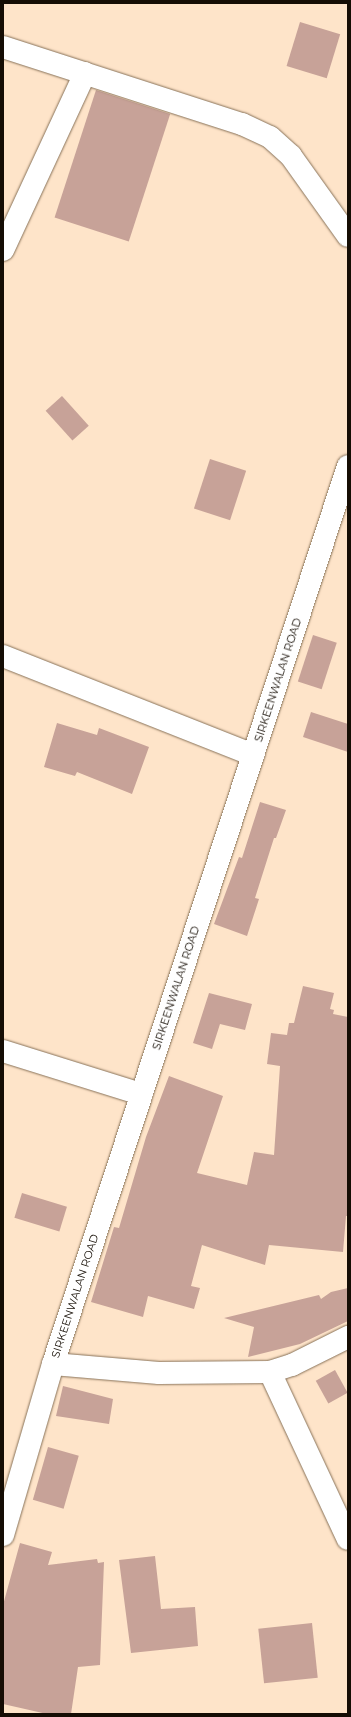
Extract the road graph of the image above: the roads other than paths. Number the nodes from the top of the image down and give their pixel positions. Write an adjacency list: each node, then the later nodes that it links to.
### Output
1 (3, 47): 2 (street)
2 (85, 73): 3 (street); 4 (street)
3 (348, 236)
4 (3, 250)
5 (348, 466): 7 (street, SIRKEENWALAN ROAD)
6 (3, 656): 7 (street)
7 (253, 756): 9 (street, SIRKEENWALAN ROAD)
8 (3, 1051): 9 (street)
9 (141, 1094): 11 (street, SIRKEENWALAN ROAD)
10 (348, 1337): 12 (street)
11 (53, 1364): 12 (street); 13 (street, SIRKEENWALAN ROAD)
12 (270, 1372): 15 (street)
13 (7, 1510): 14 (street, SIRKEENWALAN ROAD)
14 (3, 1535)
15 (348, 1539)

